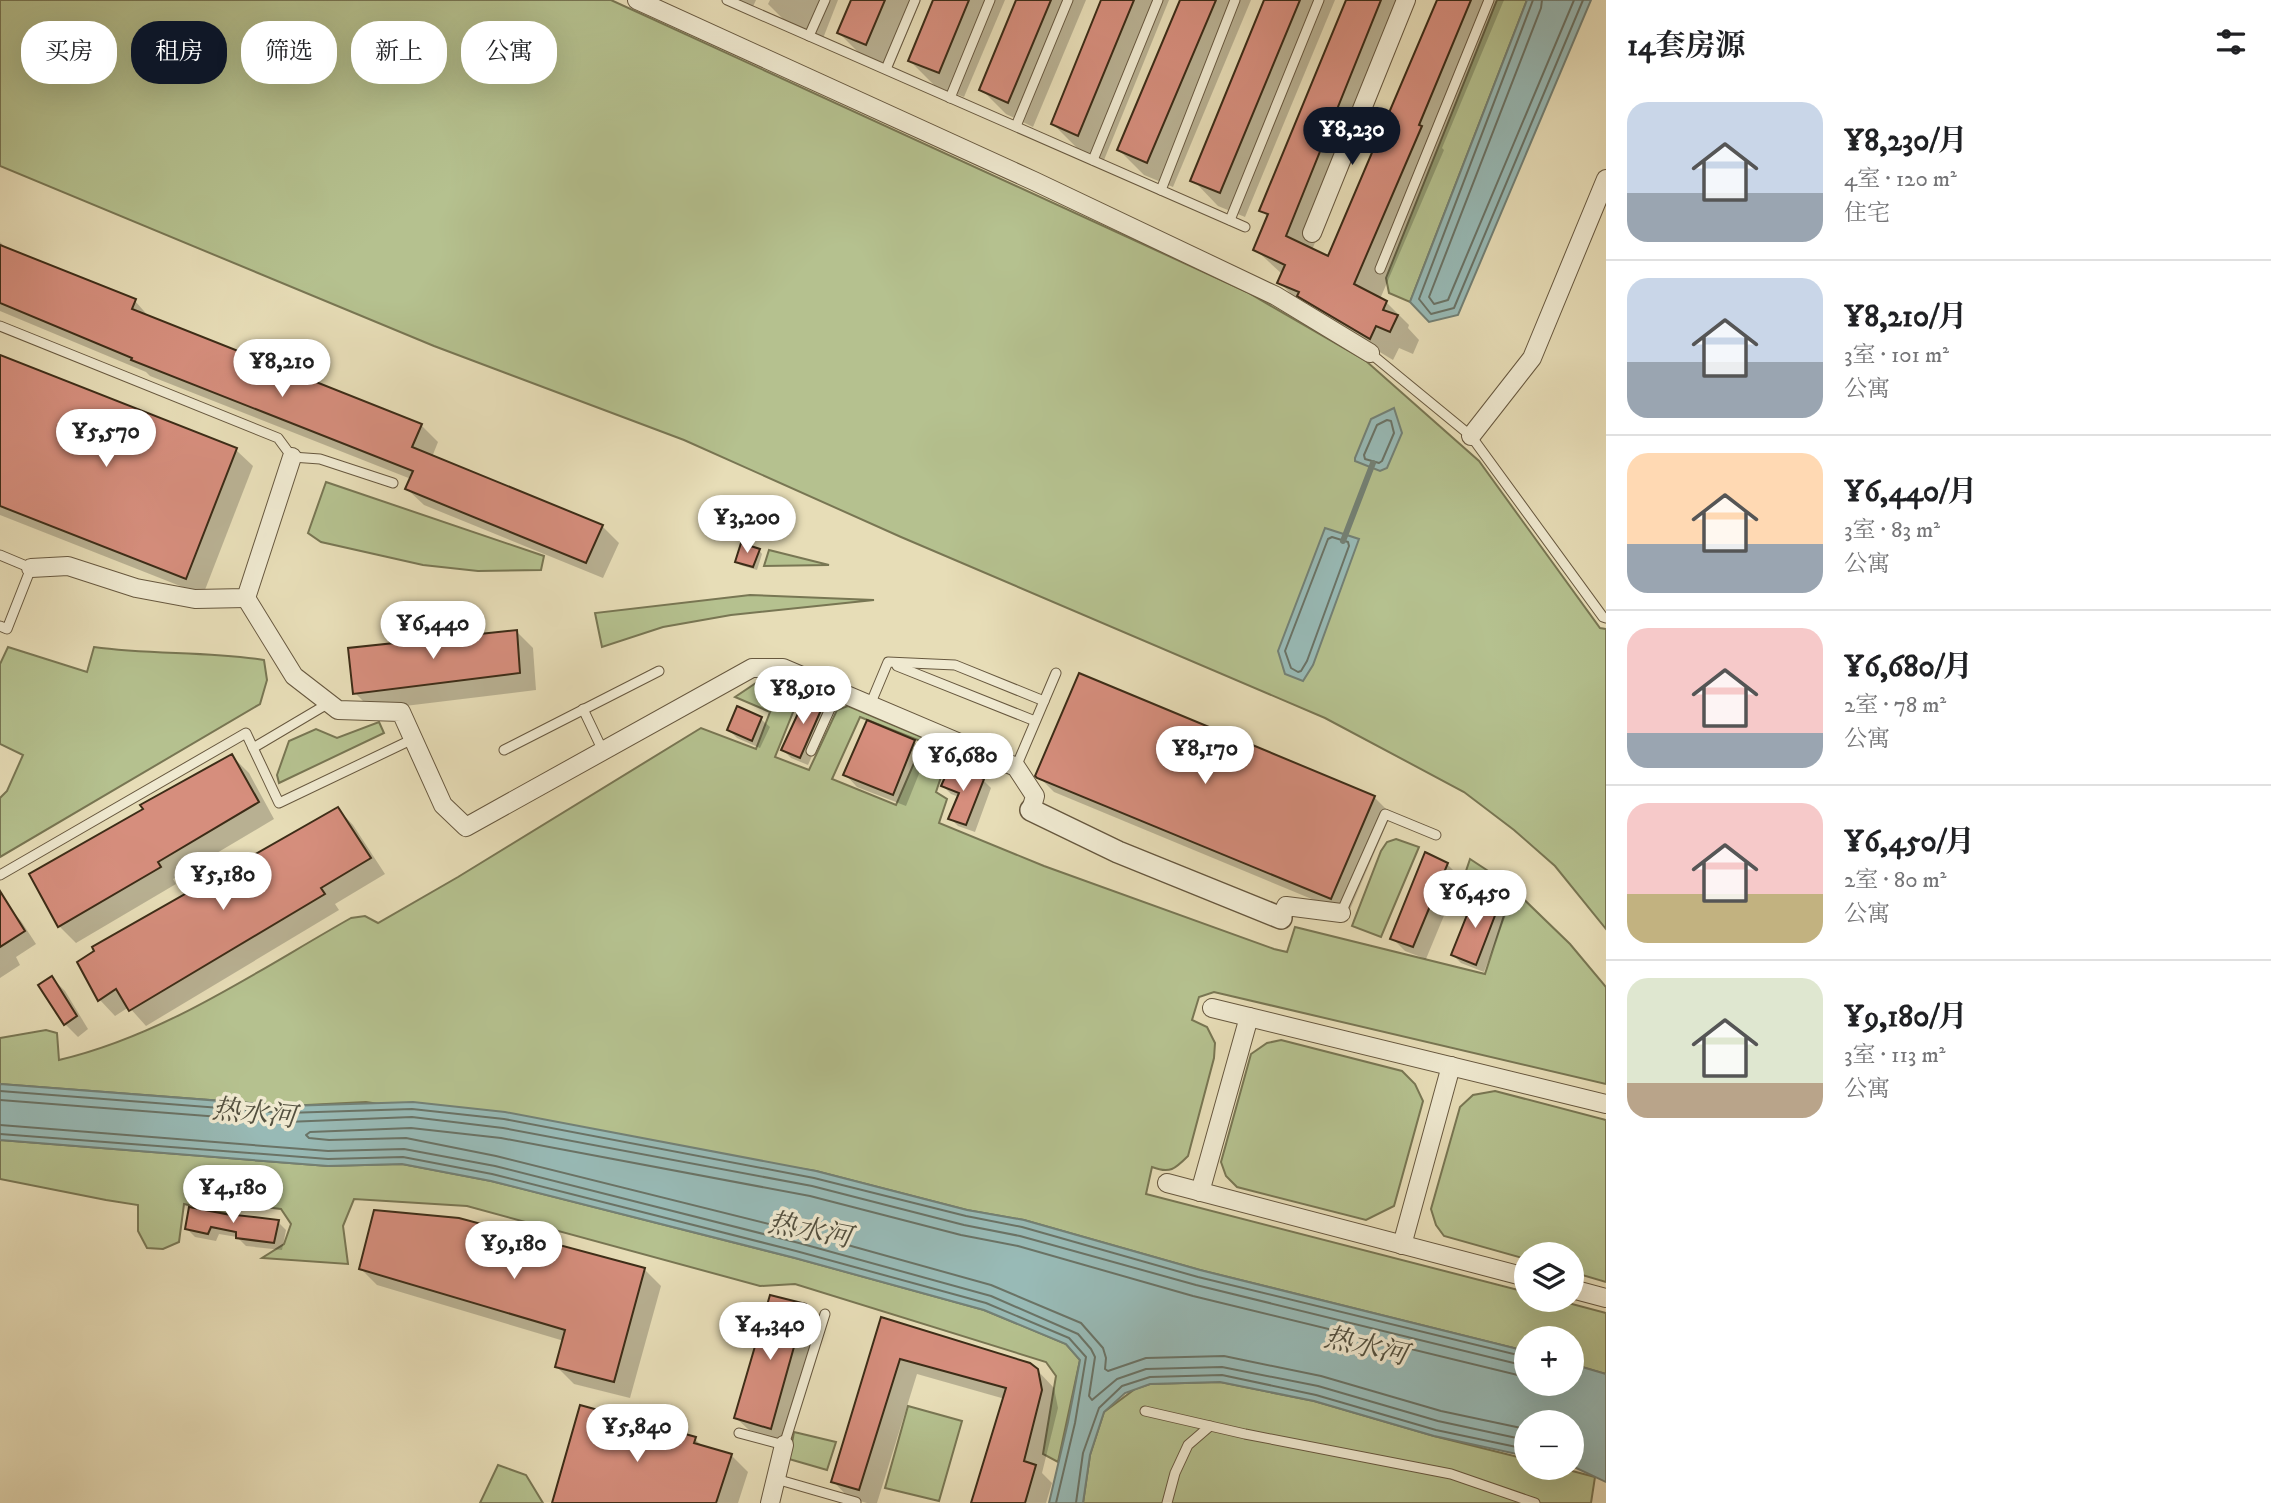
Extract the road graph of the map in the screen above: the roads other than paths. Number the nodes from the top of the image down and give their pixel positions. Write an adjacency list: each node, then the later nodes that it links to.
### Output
1 (636, 0): 25 (street)
2 (727, 0): 12 (lane)
3 (825, 0): 13 (lane)
4 (915, 0): 14 (lane)
5 (990, 0): 15 (lane)
6 (1068, 0): 16 (lane)
7 (1158, 0): 17 (lane)
8 (1235, 0): 19 (lane)
9 (1319, 0): 20 (lane)
10 (1406, 0): 22 (street)
11 (1489, 0): 23 (lane)
12 (740, 3): 13 (lane)
13 (809, 36): 14 (lane)
14 (886, 69): 15 (lane)
15 (950, 98): 16 (lane)
16 (1016, 127): 17 (lane)
17 (1093, 160): 19 (lane)
18 (1606, 179): 26 (street)
19 (1161, 190): 20 (lane)
20 (1230, 220): 21 (lane)
21 (1245, 227)
22 (1312, 233)
23 (1380, 269)
24 (0, 326): 27 (lane)
25 (1370, 353): 26 (lane)
26 (1471, 436): 32 (lane)
27 (292, 457): 28 (lane); 31 (street)
28 (393, 484)
29 (0, 555): 30 (lane)
30 (31, 568): 31 (street); 33 (lane)
31 (246, 598): 39 (street)
32 (1606, 618)
33 (0, 626)
34 (888, 662): 38 (lane); 40 (lane); 42 (lane)
35 (659, 671): 41 (lane)
36 (1056, 673): 38 (lane)
37 (838, 691): 40 (street); 46 (street); 47 (lane)
38 (1044, 701): 42 (lane)
39 (329, 703): 43 (street); 44 (lane)
40 (870, 705): 48 (street)
41 (583, 709): 45 (lane); 46 (lane)
42 (1035, 721): 48 (lane)
43 (413, 738): 44 (lane); 46 (street)
44 (253, 748): 51 (lane)
45 (504, 750)
46 (603, 751)
47 (811, 751)
48 (1016, 767): 49 (street)
49 (1031, 810): 53 (street)
50 (1437, 835): 52 (lane)
51 (0, 875)
52 (1341, 913): 53 (street)
53 (1281, 918)
54 (1212, 1008): 55 (street)
55 (1249, 1017): 56 (street); 59 (street)
56 (1451, 1066): 57 (street); 60 (street)
57 (1606, 1104)
58 (1167, 1183): 59 (street)
59 (1200, 1192): 60 (street)
60 (1402, 1245): 61 (street)
61 (1514, 1274)
62 (1584, 1292): 63 (street)
63 (1606, 1298)
64 (825, 1314): 68 (lane)
65 (1146, 1411): 66 (lane)
66 (1210, 1426): 72 (lane); 73 (lane)
67 (738, 1433): 68 (lane)
68 (784, 1445): 69 (street)
69 (776, 1479): 70 (lane); 71 (street)
70 (856, 1502)
71 (770, 1503)
72 (1167, 1503)
73 (1535, 1503)

